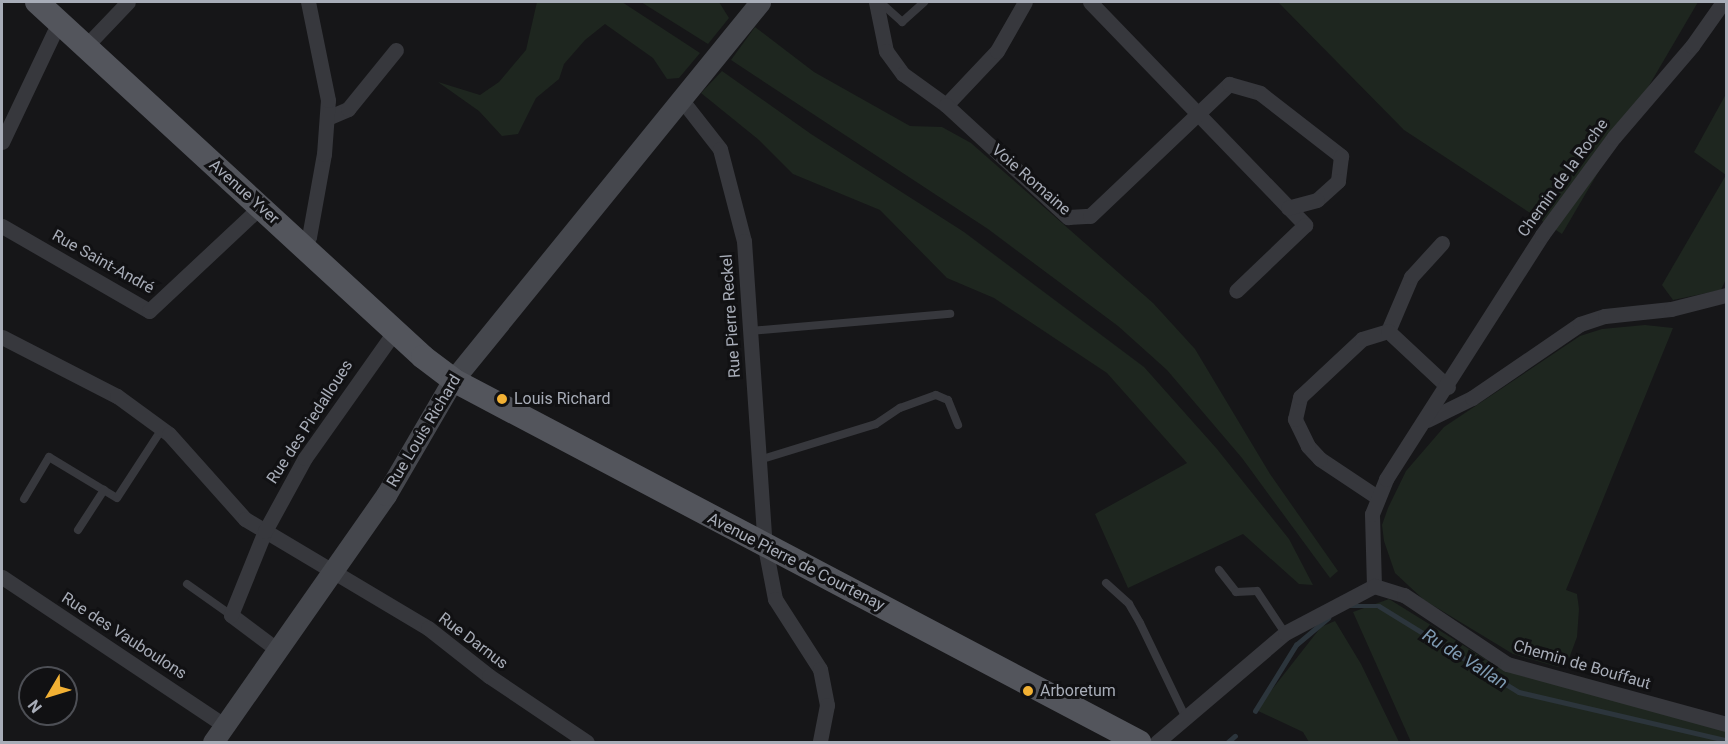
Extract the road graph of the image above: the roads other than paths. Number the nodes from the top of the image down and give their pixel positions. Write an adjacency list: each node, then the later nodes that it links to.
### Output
1 (37, 2): 10 (main road, Avenue Yver)
2 (128, 2): 11 (street)
3 (308, 2): 16 (street)
4 (760, 2): 13 (main road, Rue Louis Richard)
5 (878, 2): 6 (lane, Voie Romaine); 14 (street, Voie Romaine)
6 (924, 2)
7 (1025, 2): 14 (street)
8 (1090, 2): 15 (street)
9 (1723, 2): 31 (street, Chemin de la Roche)
10 (59, 22): 11 (main road, Avenue Yver); 17 (street)
11 (86, 47): 18 (main road, Avenue Yver)
12 (396, 50): 16 (street)
13 (681, 99): 26 (street, Rue Pierre Reckel); 30 (main road, Rue Louis Richard)
14 (946, 105): 15 (street, Voie Romaine)
15 (1197, 113): 19 (street); 19 (street, Voie Romaine)
16 (327, 118): 22 (street)
17 (2, 142)
18 (260, 207): 20 (street, Rue Saint-André); 22 (main road, Avenue Yver)
19 (1288, 208): 23 (street)
20 (2, 226)
21 (1442, 243): 27 (street)
22 (302, 246): 28 (main road, Avenue Yver)
23 (1236, 291)
24 (1726, 295): 32 (street)
25 (950, 314): 26 (lane)
26 (750, 331): 35 (street, Rue Pierre Reckel)
27 (1388, 331): 31 (street); 37 (street)
28 (395, 332): 30 (main road, Avenue Yver); 40 (street, Rue des Piedalloues)
29 (2, 337): 34 (street, Rue Darnus)
30 (453, 380): 41 (main road, Avenue Pierre de Courtenay); 43 (main road, Rue Louis Richard)
31 (1448, 387): 32 (street, Chemin de la Roche)
32 (1427, 420): 37 (street, Chemin de la Roche)
33 (958, 425): 35 (lane)
34 (162, 429): 36 (lane); 40 (street, Rue Darnus)
35 (759, 460): 41 (street, Rue Pierre Reckel)
36 (104, 490): 38 (lane); 39 (lane)
37 (1377, 497): 47 (street, Chemin de la Roche)
38 (24, 499)
39 (78, 530)
40 (265, 531): 43 (street, Rue Darnus); 48 (street, Rue des Piedalloues)
41 (765, 547): 55 (street, Rue Pierre Reckel); 56 (main road, Avenue Pierre de Courtenay)
42 (1219, 570): 49 (lane)
43 (335, 571): 50 (main road, Rue Louis Richard); 54 (street, Rue Darnus)
44 (2, 577): 53 (street, Rue des Vauboulons)
45 (1106, 583): 51 (lane)
46 (188, 584): 48 (lane)
47 (1374, 586): 49 (street); 52 (street, Chemin de Bouffaut)
48 (231, 615): 50 (street)
49 (1285, 633): 51 (street)
50 (279, 651): 53 (main road, Rue Louis Richard)
51 (1187, 719): 57 (street)
52 (1726, 724)
53 (219, 734)
54 (587, 742)
55 (820, 742)
56 (1139, 742)
57 (1157, 742)

